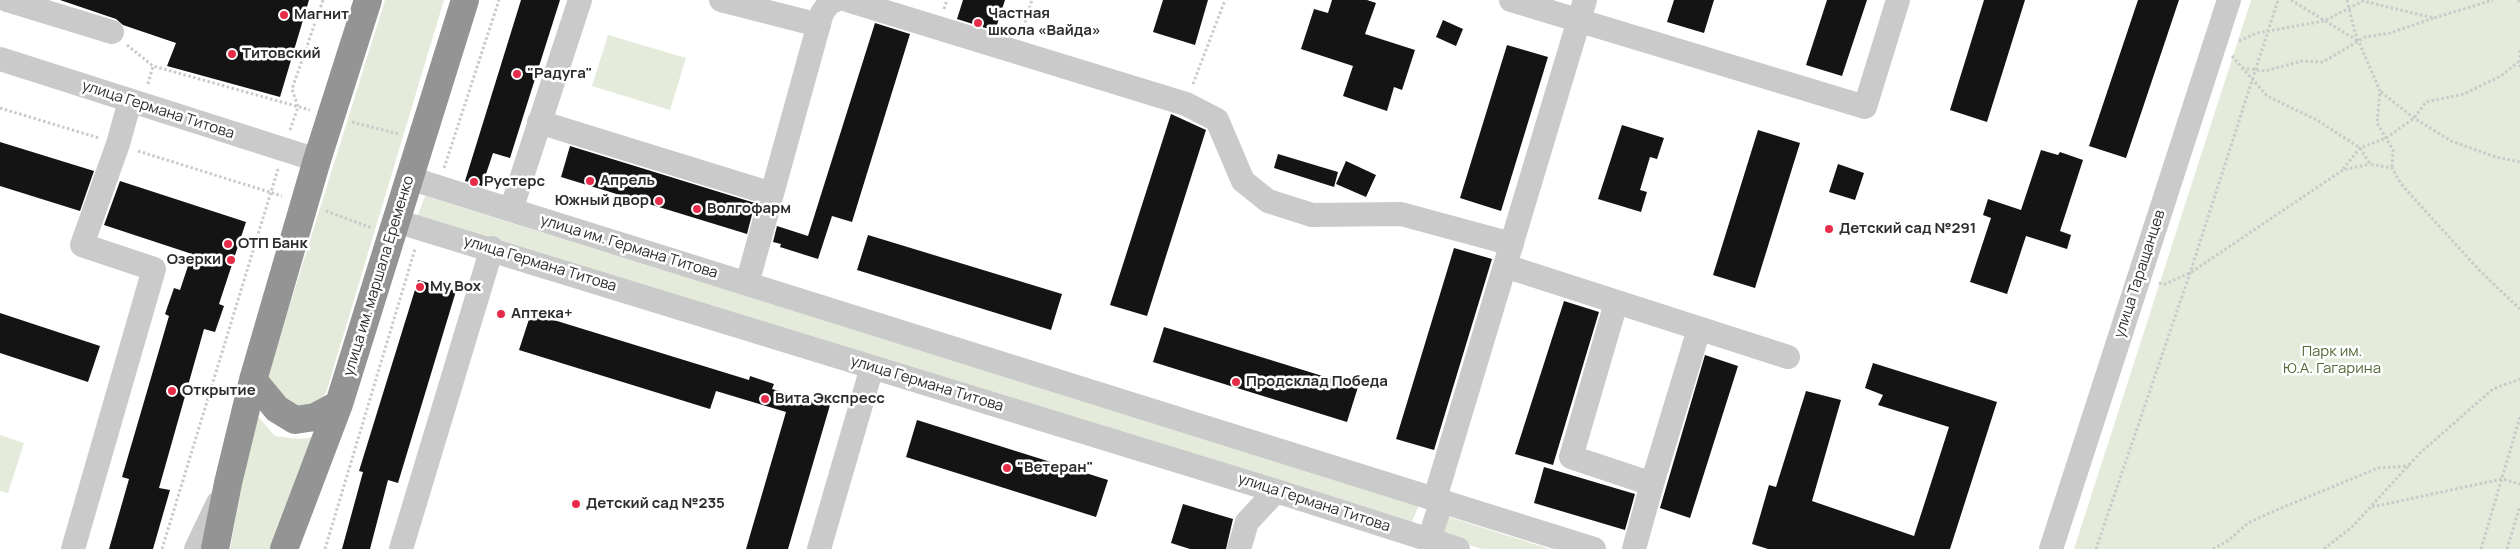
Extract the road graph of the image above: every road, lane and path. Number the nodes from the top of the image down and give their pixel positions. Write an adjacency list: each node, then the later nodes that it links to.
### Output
1 (8, 0): 23 (street)
2 (323, 0): 38 (path)
3 (368, 0): 39 (highway)
4 (465, 0): 43 (highway, улица им. маршала Еременко)
5 (499, 0): 44 (path)
6 (580, 0): 41 (street)
7 (721, 0): 22 (street)
8 (1032, 0): 28 (path)
9 (1224, 0): 37 (path)
10 (1511, 0): 19 (street)
11 (1898, 0): 19 (street)
12 (2229, 0): 25 (street, улица Таращанцев)
13 (2278, 0): 24 (path)
14 (2291, 0): 21 (path)
15 (2347, 0): 18 (path)
16 (2493, 0): 20 (path)
17 (838, 1): 22 (street); 28 (street)
18 (2349, 8): 20 (path); 21 (path); 26 (path)
19 (1582, 11): 59 (street)
20 (2434, 18): 26 (path)
21 (2324, 21): 24 (path); 26 (path)
22 (819, 25): 55 (street)
23 (112, 32): 38 (path)
24 (2268, 32): 25 (path); 33 (path)
25 (2217, 36): 32 (path); 64 (street, улица Таращанцев)
26 (2358, 41): 33 (path); 35 (path)
27 (2520, 50): 30 (path)
28 (1016, 52): 37 (street)
29 (0, 59): 36 (street, улица Германа Титова)
30 (2518, 62): 31 (path); 40 (path)
31 (2520, 67)
32 (2242, 68): 33 (path); 34 (path)
33 (2255, 71): 34 (path)
34 (2252, 82): 45 (path); 63 (path)
35 (2380, 91): 40 (path); 42 (path)
36 (130, 101): 46 (street, улица Германа Титова); 86 (street)
37 (1186, 104): 59 (street)
38 (298, 107): 39 (path); 46 (path)
39 (330, 115): 43 (path); 48 (highway)
40 (2414, 118): 42 (path); 49 (path)
41 (539, 122): 55 (street); 57 (street)
42 (2386, 138): 45 (path); 51 (path)
43 (422, 140): 44 (path); 53 (highway, улица им. маршала Еременко)
44 (450, 148): 47 (path)
45 (2360, 148): 50 (path); 52 (path)
46 (284, 150): 48 (street, улица Германа Титова); 54 (path)
47 (448, 157)
48 (317, 160): 56 (highway)
49 (2520, 162)
50 (2370, 164): 51 (path); 52 (path)
51 (2392, 168): 67 (path)
52 (2343, 170): 63 (path)
53 (409, 178): 57 (street); 58 (highway, улица им. маршала Еременко)
54 (270, 192): 56 (path); 87 (path)
55 (772, 194): 65 (street)
56 (304, 204): 58 (path); 72 (highway)
57 (511, 210): 65 (street, улица им. Германа Титова)
58 (394, 228): 60 (street, улица Германа Титова); 73 (highway, улица им. маршала Еременко)
59 (1512, 244): 62 (street)
60 (492, 248): 70 (street, улица Германа Титова); 91 (street)
61 (412, 258): 90 (path)
62 (1505, 266): 66 (street); 81 (street)
63 (2190, 273): 64 (path); 98 (path)
64 (2139, 277): 97 (street, улица Таращанцев)
65 (747, 284): 81 (street)
66 (1616, 303): 68 (street); 78 (street)
67 (2520, 309)
68 (1699, 329): 69 (street); 78 (street)
69 (1788, 357)
70 (872, 367): 80 (street, улица Германа Титова); 92 (street)
71 (2520, 378): 75 (path)
72 (252, 380): 73 (highway); 77 (highway)
73 (339, 404): 85 (highway, улица им. маршала Еременко)
74 (2520, 417): 76 (path)
75 (2410, 466): 83 (path); 99 (path)
76 (2502, 479): 79 (path); 83 (path); 101 (path)
77 (228, 483): 88 (street); 89 (highway)
78 (1652, 484): 96 (street)
79 (2520, 484)
80 (1276, 491): 84 (street, улица Германа Титова); 93 (street)
81 (1438, 499): 84 (street); 95 (street)
82 (2520, 506): 102 (path)
83 (2372, 507): 100 (path)
84 (1429, 540): 94 (street, улица Германа Титова)
85 (285, 547)
86 (73, 549)
87 (162, 549)
88 (196, 549)
89 (215, 549)
90 (325, 549)
91 (401, 549)
92 (819, 549)
93 (1239, 549)
94 (1458, 549)
95 (1594, 549)
96 (1634, 549)
97 (2051, 549)
98 (2096, 549)
99 (2213, 549)
100 (2324, 549)
101 (2481, 549)
102 (2508, 549)

